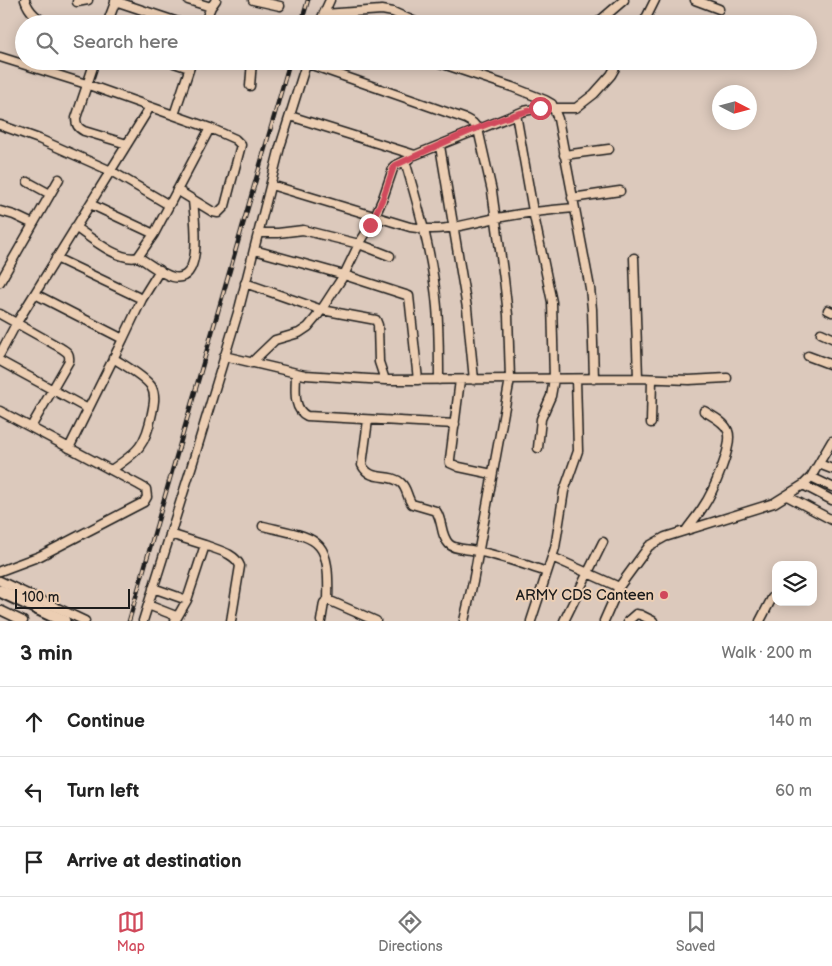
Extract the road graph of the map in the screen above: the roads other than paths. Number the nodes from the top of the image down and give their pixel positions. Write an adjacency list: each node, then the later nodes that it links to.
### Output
1 (25, 0): 16 (street)
2 (88, 0): 11 (street)
3 (188, 0): 13 (street)
4 (216, 0): 13 (street)
5 (253, 0): 12 (street)
6 (330, 0): 15 (street)
7 (624, 0): 21 (street)
8 (655, 0): 22 (street)
9 (695, 0): 14 (street)
10 (116, 1): 17 (street); 18 (street)
11 (77, 2)
12 (280, 6)
13 (211, 7): 19 (street)
14 (720, 9)
15 (324, 14): 20 (street)
16 (36, 15)
17 (111, 15)
18 (157, 15)
19 (208, 15)
20 (400, 15)
21 (606, 15)
22 (648, 15)
23 (0, 57): 24 (street)
24 (15, 62)
25 (42, 70): 33 (street)
26 (92, 70): 33 (street)
27 (188, 70): 38 (street)
28 (251, 70): 34 (street)
29 (304, 70): 39 (street)
30 (337, 70): 42 (street)
31 (461, 70): 36 (street)
32 (614, 70): 36 (street)
33 (87, 84): 35 (street); 43 (street)
34 (250, 86)
35 (150, 107): 38 (street); 43 (street)
36 (554, 108): 37 (street); 47 (street)
37 (516, 114): 42 (street); 62 (street)
38 (174, 115): 41 (street)
39 (290, 116): 46 (street); 52 (street)
40 (0, 125): 49 (street)
41 (210, 128): 53 (street); 57 (street)
42 (478, 129): 44 (street); 64 (street)
43 (127, 144): 49 (street)
44 (440, 146): 46 (street); 67 (street)
45 (609, 149): 47 (street)
46 (415, 155): 48 (street)
47 (564, 155): 56 (street)
48 (405, 161): 63 (street); 68 (street)
49 (110, 171): 58 (street); 59 (street)
50 (59, 179): 55 (street)
51 (28, 182): 55 (street)
52 (270, 185): 63 (street); 69 (street)
53 (177, 190): 57 (street); 59 (street)
54 (620, 191): 56 (street)
55 (50, 194): 65 (street)
56 (572, 198): 60 (street)
57 (193, 200): 78 (street)
58 (90, 204): 66 (street); 70 (street)
59 (169, 205): 70 (street)
60 (574, 208): 62 (street); 103 (street)
61 (0, 211): 65 (street)
62 (533, 211): 64 (street); 101 (street)
63 (375, 216): 68 (street); 71 (street)
64 (495, 218): 67 (street); 100 (street)
65 (33, 224): 77 (street)
66 (75, 227): 74 (street); 75 (street)
67 (454, 228): 68 (street); 109 (street)
68 (424, 230): 107 (street)
69 (258, 233): 71 (street); 72 (street)
70 (154, 234): 74 (street)
71 (359, 244): 73 (street); 79 (street)
72 (254, 250): 79 (street); 81 (street)
73 (390, 256)
74 (138, 257): 78 (street)
75 (56, 258): 82 (street); 83 (street)
76 (634, 258): 98 (street)
77 (4, 268): 80 (street)
78 (160, 270): 83 (street)
79 (344, 275): 84 (street); 106 (street)
80 (0, 282)
81 (245, 283): 84 (street); 91 (street)
82 (34, 294): 86 (street); 89 (street)
83 (142, 300): 89 (street)
84 (322, 310): 95 (street); 105 (street)
85 (0, 314): 86 (street)
86 (16, 324): 90 (street); 110 (street)
87 (820, 333): 88 (street)
88 (832, 338)
89 (123, 339): 93 (street)
90 (0, 354)
91 (224, 356): 95 (street); 133 (street)
92 (808, 356): 96 (street)
93 (113, 358): 111 (street); 123 (street)
94 (0, 361): 110 (street)
95 (251, 363): 97 (street)
96 (832, 365)
97 (296, 373): 105 (street); 114 (street)
98 (638, 378): 103 (street); 104 (street)
99 (726, 378): 104 (street)
100 (510, 379): 101 (street); 109 (street); 124 (street)
101 (554, 379): 102 (street); 120 (street)
102 (576, 379): 103 (street); 137 (street)
103 (594, 379)
104 (652, 379): 115 (street)
105 (384, 380): 106 (street)
106 (418, 380): 107 (street)
107 (440, 380): 108 (street)
108 (460, 380): 109 (street); 116 (street)
109 (474, 380)
110 (52, 390): 111 (street); 117 (street)
111 (88, 409): 119 (street)
112 (0, 411): 117 (street)
113 (704, 411): 132 (street)
114 (368, 420): 116 (street); 136 (street)
115 (652, 423)
116 (454, 424): 124 (street)
117 (31, 427): 119 (street)
118 (832, 441): 121 (street)
119 (69, 448): 123 (street)
120 (538, 448)
121 (819, 464): 122 (street); 125 (street)
122 (832, 469)
123 (111, 470): 138 (street)
124 (492, 474): 136 (street)
125 (811, 477): 126 (street); 127 (street)
126 (803, 485): 128 (street); 129 (street)
127 (832, 487)
128 (787, 496): 130 (street); 132 (street)
129 (832, 500)
130 (832, 520)
131 (262, 526): 147 (street)
132 (686, 530): 142 (street)
133 (170, 534): 135 (street); 143 (street)
134 (603, 542): 140 (street)
135 (205, 545): 146 (street); 157 (street)
136 (478, 551): 139 (street); 160 (street)
137 (552, 557): 139 (street); 140 (street)
138 (0, 571)
139 (547, 572): 152 (street)
140 (588, 573): 142 (street); 161 (street)
141 (0, 581): 155 (street)
142 (619, 587): 162 (street)
143 (153, 588): 146 (street); 148 (street)
144 (0, 591): 154 (highway)
145 (772, 598): 165 (street)
146 (187, 600): 150 (street)
147 (328, 600): 151 (street); 158 (street)
148 (148, 605): 150 (street); 156 (street)
149 (0, 610): 153 (street)
150 (176, 618)
151 (366, 618): 159 (street)
152 (534, 620)
153 (24, 621)
154 (64, 621)
155 (85, 621)
156 (143, 621)
157 (231, 621)
158 (321, 621)
159 (376, 621)
160 (464, 621)
161 (564, 621)
162 (604, 621)
163 (628, 621): 164 (street)
164 (653, 621)
165 (760, 621)

